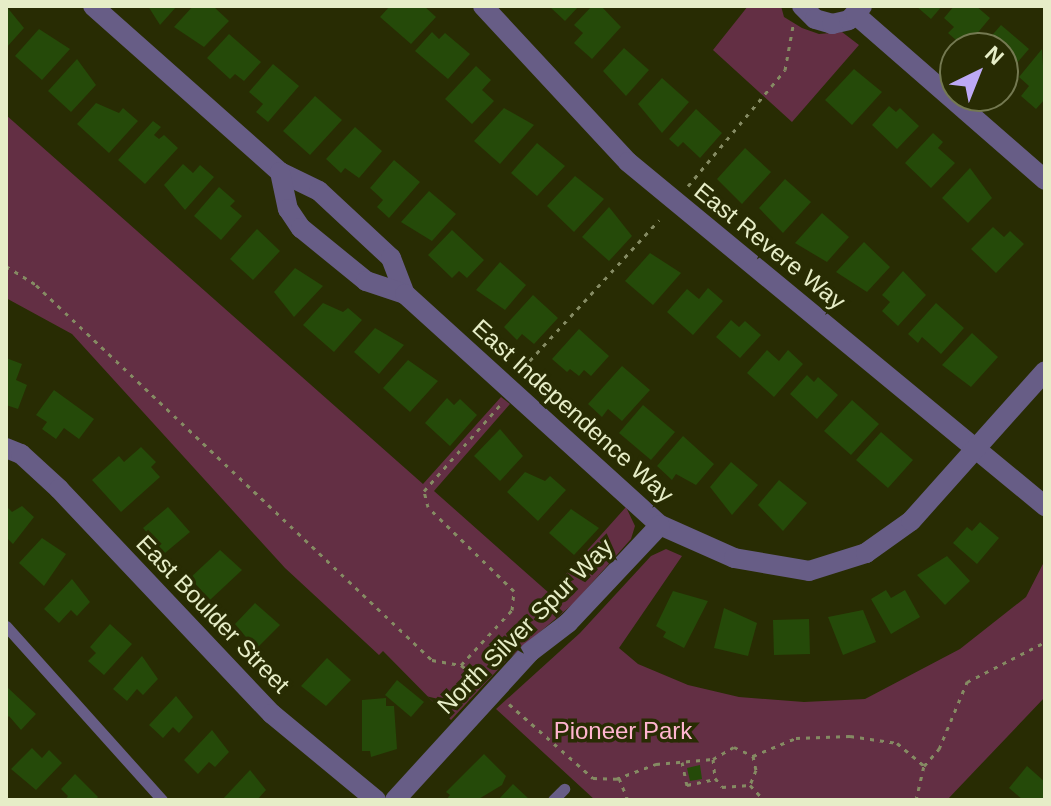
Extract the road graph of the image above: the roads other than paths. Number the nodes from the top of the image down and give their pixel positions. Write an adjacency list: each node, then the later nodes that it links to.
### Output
1 (93, 6): 5 (street, East Independence Way)
2 (483, 6): 9 (street, East Revere Way)
3 (859, 10): 4 (street); 6 (street)
4 (799, 12)
5 (280, 172): 7 (street, East Independence Way); 7 (street, East Independence Way)
6 (1045, 180)
7 (405, 294): 12 (street, East Independence Way)
8 (1045, 371): 9 (street)
9 (978, 449): 11 (street, East Revere Way); 12 (street, East Independence Way)
10 (14, 451): 16 (street, East Boulder Street)
11 (1045, 506)
12 (660, 525): 17 (street, North Silver Spur Way)
13 (6, 626): 15 (lane)
14 (564, 789): 18 (lane)
15 (162, 800)
16 (376, 800)
17 (395, 800)
18 (553, 800)

